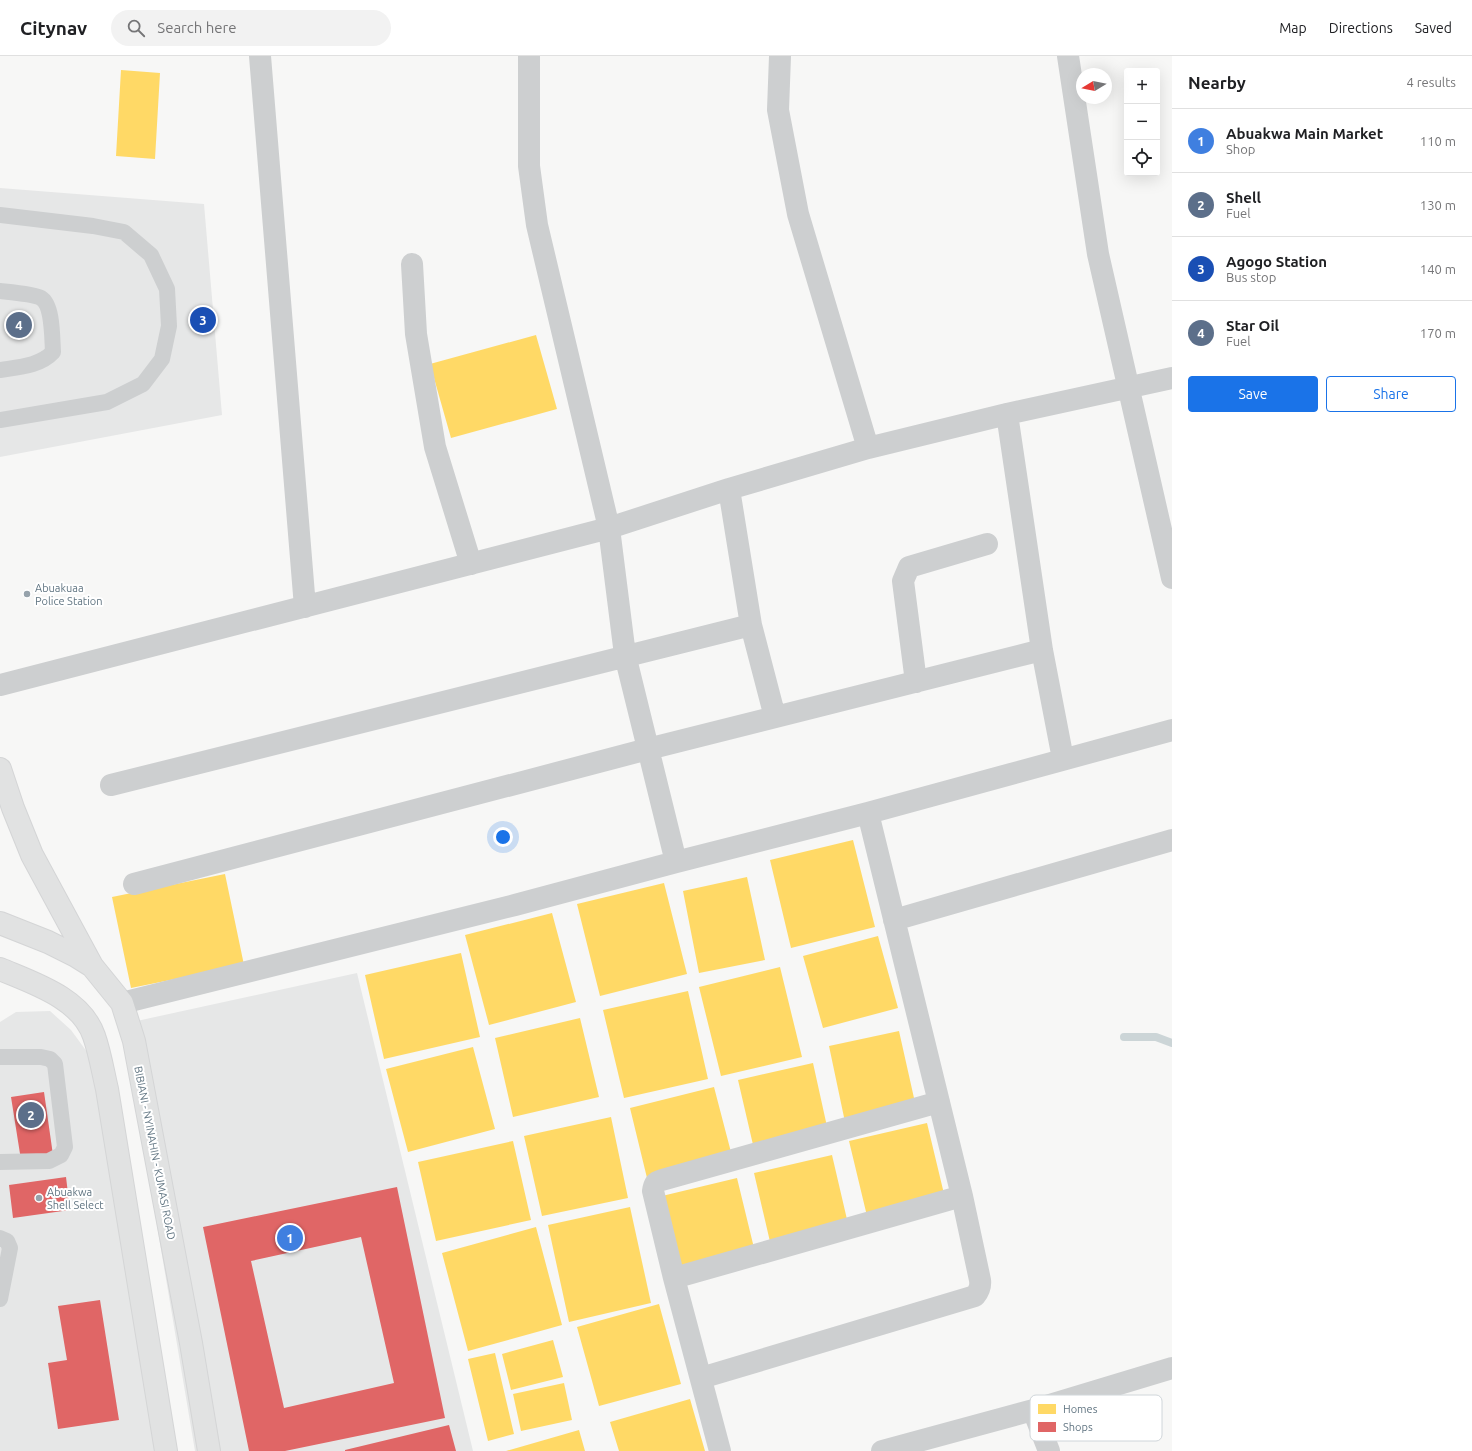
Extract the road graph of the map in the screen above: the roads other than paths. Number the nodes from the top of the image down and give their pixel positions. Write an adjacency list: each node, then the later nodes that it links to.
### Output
1 (260, 56): 19 (street)
2 (529, 56): 15 (street)
3 (780, 56): 13 (street)
4 (1068, 56): 10 (street)
5 (0, 215): 12 (lane)
6 (412, 264): 17 (street)
7 (0, 291): 8 (lane)
8 (0, 370)
9 (1172, 378): 10 (street)
10 (1128, 388): 11 (street); 18 (street)
11 (1007, 414): 13 (street); 21 (street)
12 (0, 420)
13 (868, 448): 14 (street)
14 (729, 489): 15 (street); 20 (street)
15 (609, 528): 17 (street); 22 (street)
16 (988, 544): 23 (street)
17 (471, 564): 19 (street)
18 (1172, 578)
19 (305, 607): 24 (street)
20 (751, 625): 22 (street); 25 (street)
21 (1042, 650): 23 (street); 28 (street)
22 (625, 655): 27 (street); 30 (street)
23 (916, 682): 25 (street)
24 (0, 685)
25 (775, 717): 27 (street)
26 (1172, 730): 28 (street)
27 (648, 749): 33 (street); 34 (street)
28 (1063, 759): 31 (street)
29 (0, 769): 37 (main road)
30 (111, 785)
31 (868, 813): 33 (street); 35 (street)
32 (1172, 840): 35 (street)
33 (676, 862): 39 (street)
34 (134, 884)
35 (894, 920): 41 (street)
36 (0, 923): 37 (main road, BIBIANI - NYINAHIN - KUMASI ROAD)
37 (92, 966): 39 (main road, BIBIANI - NYINAHIN - KUMASI ROAD)
38 (4, 975): 52 (main road)
39 (122, 1003): 53 (main road, BIBIANI - NYINAHIN - KUMASI ROAD)
40 (0, 1057): 42 (lane)
41 (939, 1102): 43 (street); 45 (street)
42 (0, 1162)
43 (962, 1196): 45 (street); 48 (street)
44 (0, 1238): 46 (lane)
45 (674, 1278): 48 (street)
46 (0, 1299)
47 (1172, 1368): 49 (street)
48 (700, 1378): 54 (street)
49 (1083, 1395)
50 (1030, 1411): 55 (street)
51 (1045, 1441): 56 (street)
52 (166, 1451)
53 (209, 1451)
54 (720, 1451)
55 (882, 1451)
56 (1049, 1451)

